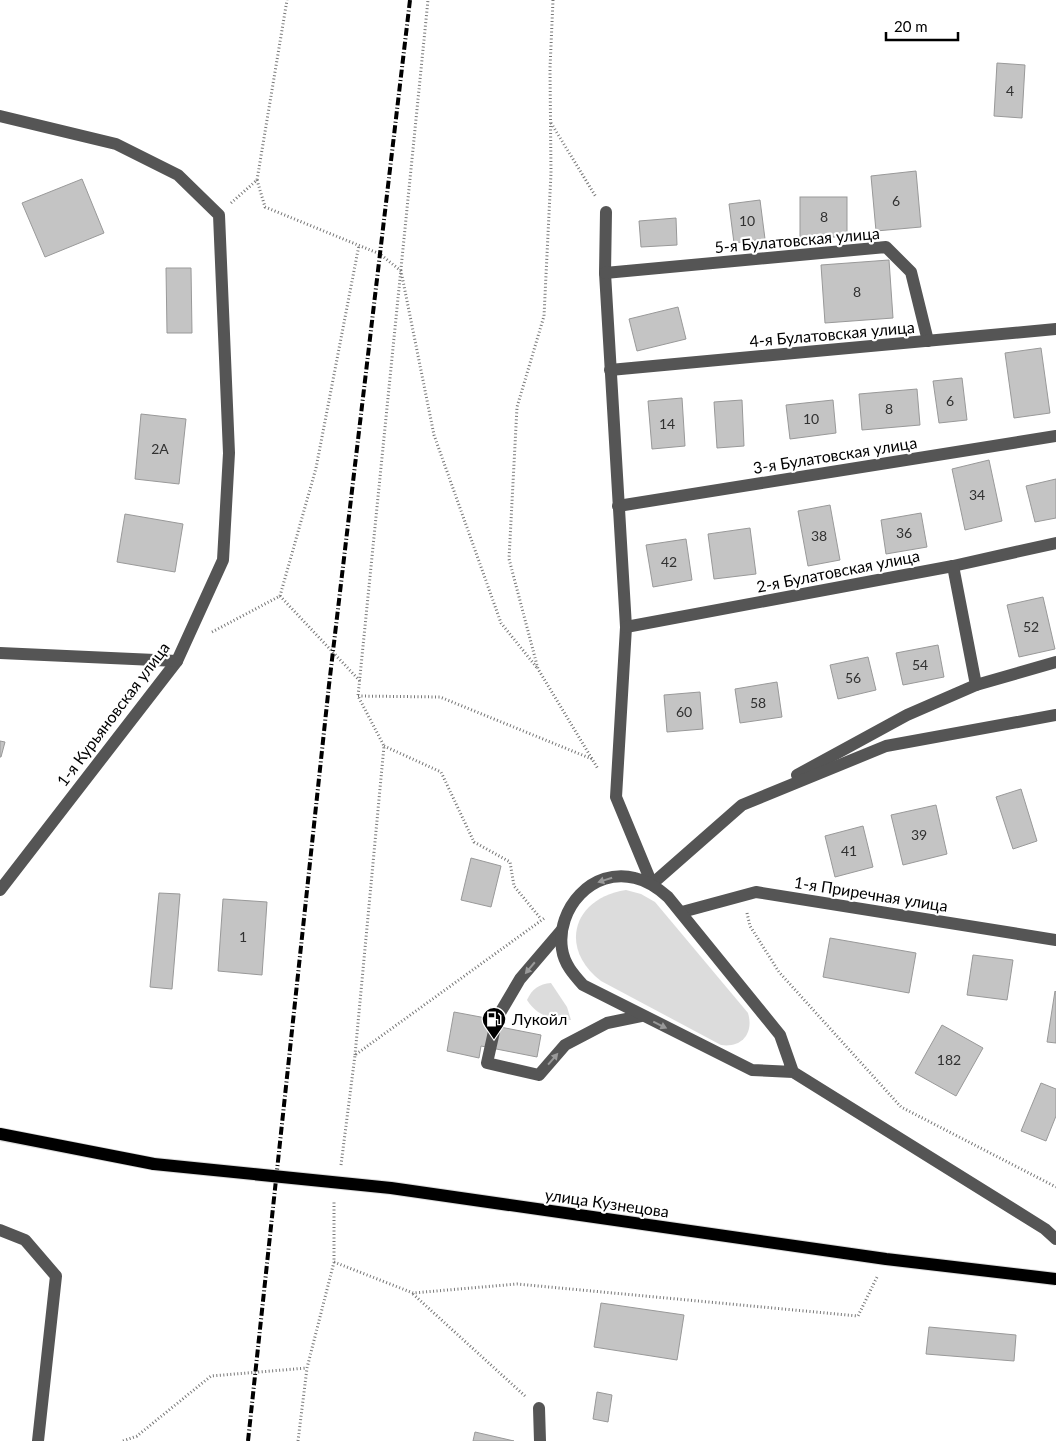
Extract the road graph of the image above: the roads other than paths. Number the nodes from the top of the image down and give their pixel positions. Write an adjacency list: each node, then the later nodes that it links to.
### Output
1 (0, 116): 13 (street, 1-я Курьяновская улица)
2 (606, 212): 3 (street)
3 (605, 273): 5 (street, 5-я Булатовская улица); 6 (street)
4 (1056, 329): 5 (street, 4-я Булатовская улица)
5 (928, 341): 6 (street, 4-я Булатовская улица)
6 (610, 370): 8 (street)
7 (1056, 436): 8 (street, 3-я Булатовская улица)
8 (618, 506): 11 (street)
9 (1056, 543): 10 (street, 2-я Булатовская улица)
10 (953, 566): 11 (street, 2-я Булатовская улица); 15 (street)
11 (626, 627): 18 (street)
12 (0, 653): 13 (street)
13 (177, 661): 19 (street, 1-я Курьяновская улица)
14 (1056, 662): 15 (street)
15 (976, 685): 17 (street)
16 (1056, 716): 17 (street)
17 (742, 805): 18 (street)
18 (652, 884): 20 (street); 21 (street, one-way to 21)
19 (0, 890)
20 (682, 912): 22 (street, 1-я Приречная улица); 24 (street)
21 (561, 931): 23 (street); 23 (street, one-way to 23)
22 (1056, 940)
23 (641, 1016): 24 (street, one-way to 24)
24 (793, 1072): 27 (street)
25 (0, 1134): 28 (main road, улица Кузнецова, bridge)
26 (0, 1230): 30 (street)
27 (1056, 1238)
28 (1056, 1279)
29 (539, 1408): 31 (street)
30 (38, 1441)
31 (540, 1441)

